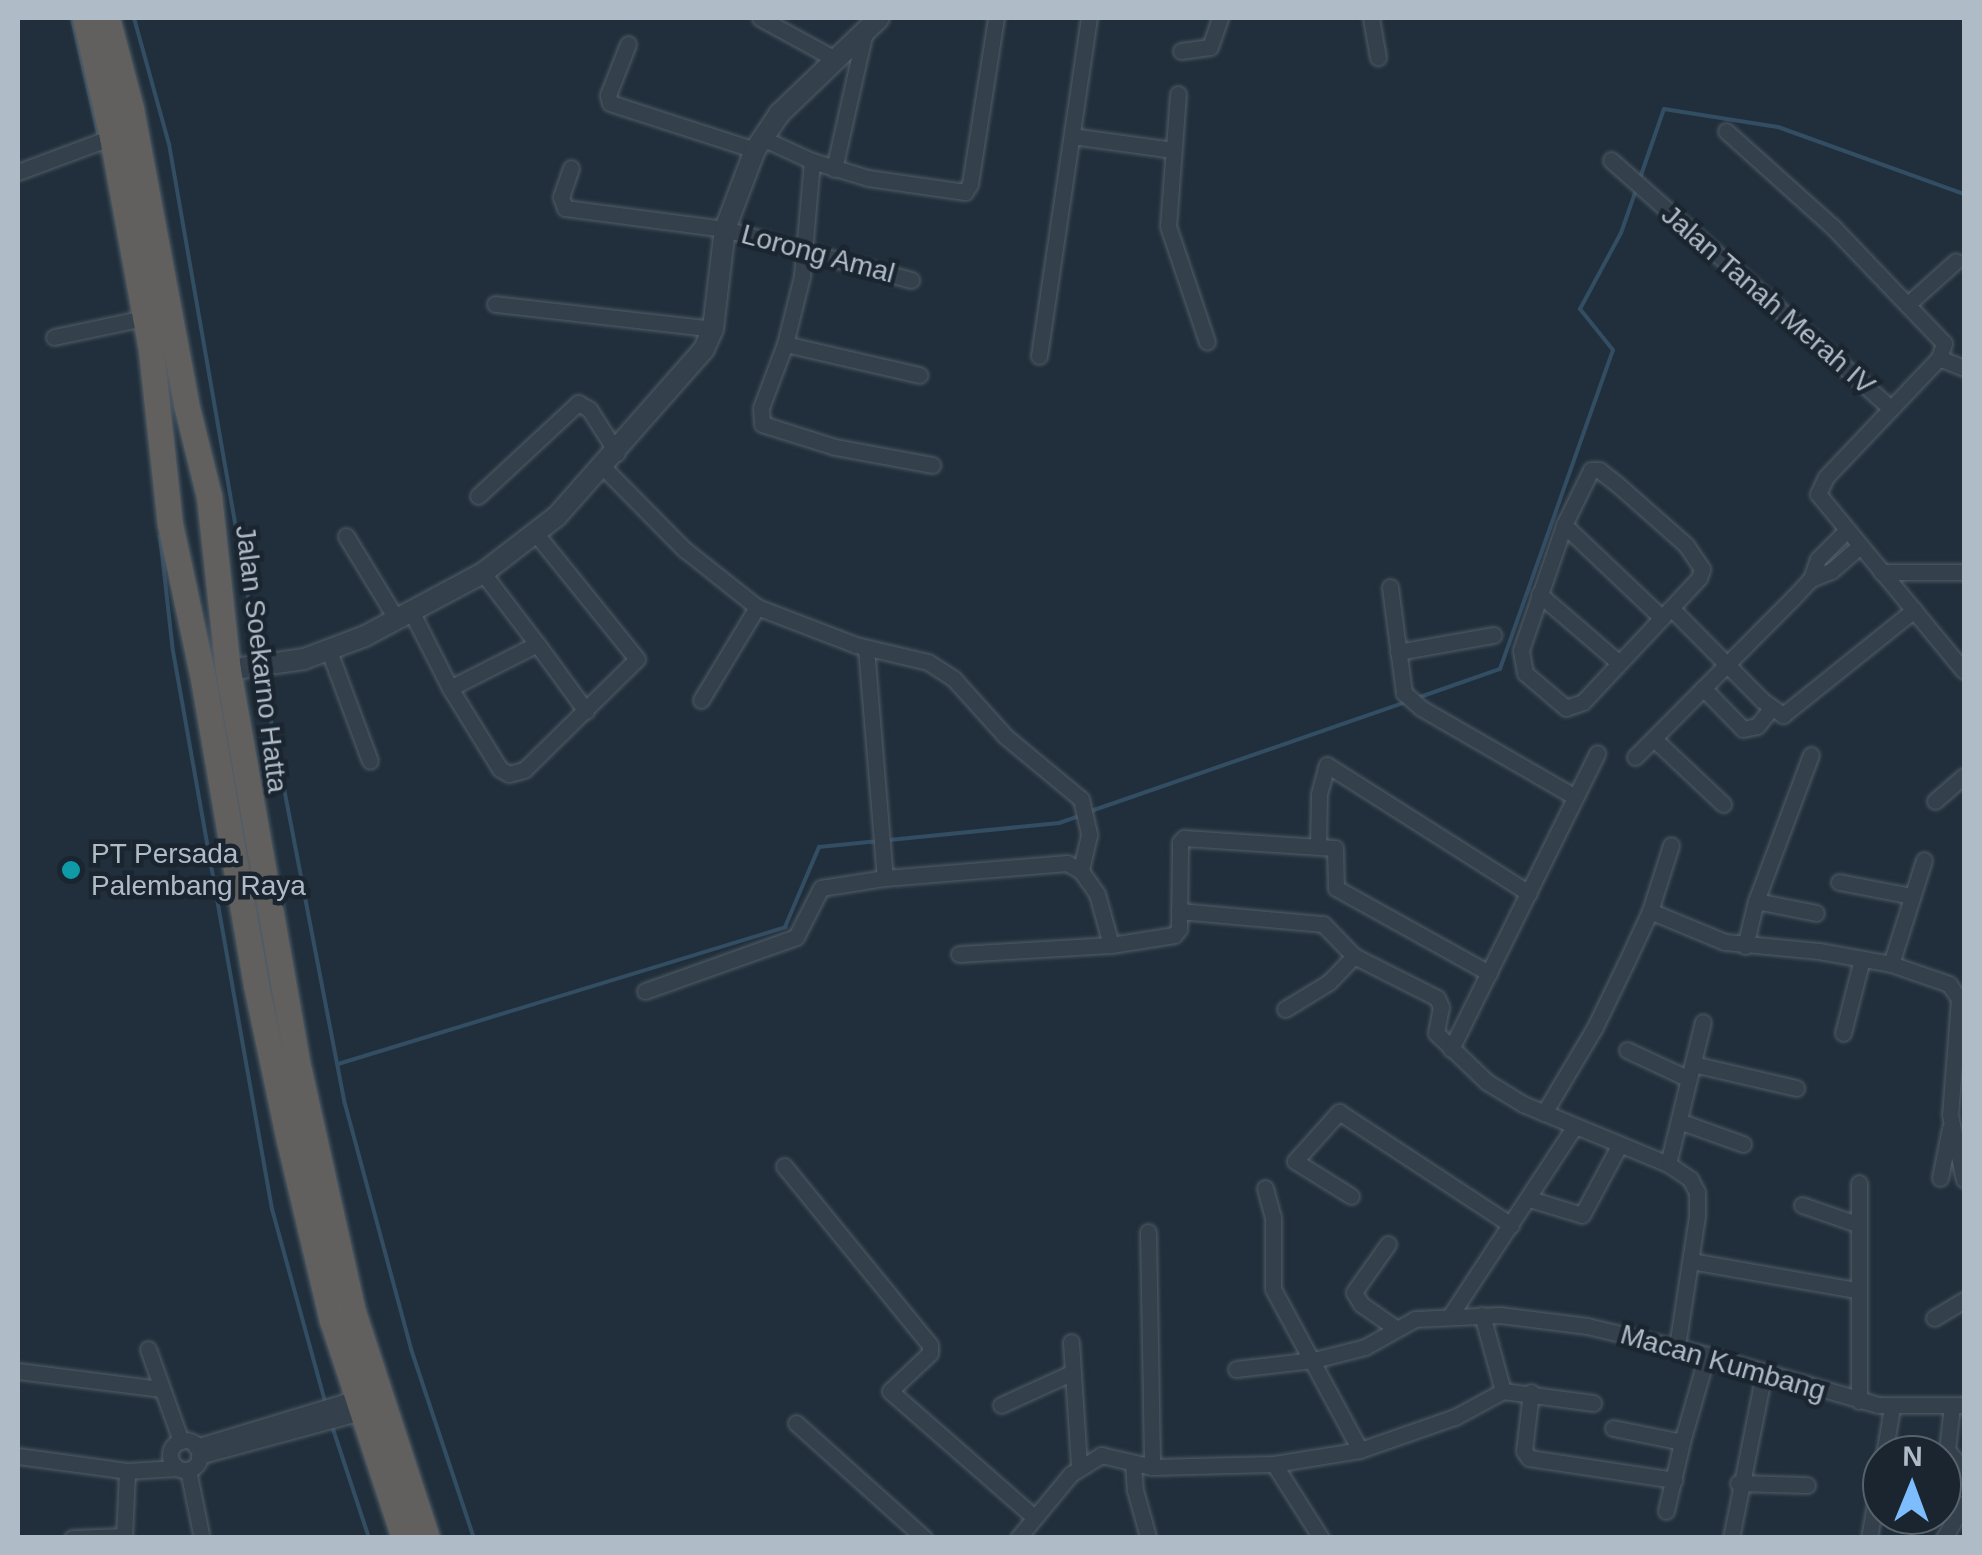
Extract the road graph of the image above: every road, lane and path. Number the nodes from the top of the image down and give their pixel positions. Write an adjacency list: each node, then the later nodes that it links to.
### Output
1 (85, 18): 16 (highway, Jalan Soekarno Hatta)
2 (106, 18): 65 (highway, Jalan Soekarno Hatta)
3 (760, 18): 12 (street)
4 (996, 18): 22 (street)
5 (1089, 18): 15 (street)
6 (1220, 18): 10 (street)
7 (1371, 18): 11 (street)
8 (872, 24): 12 (street); 22 (street)
9 (628, 44): 17 (street)
10 (1180, 50)
11 (1378, 57)
12 (835, 58): 17 (street)
13 (1178, 94): 18 (street)
14 (1726, 130): 29 (street)
15 (1072, 136): 18 (street); 35 (street)
16 (104, 141): 23 (street); 30 (highway, Jalan Soekarno Hatta)
17 (758, 144): 20 (street); 24 (street)
18 (1173, 150): 33 (street)
19 (1611, 160): 39 (street, Jalan Tanah Merah IV)
20 (812, 161): 22 (street); 25 (street)
21 (571, 168): 24 (street, Lorong Amal)
22 (834, 169)
23 (18, 172)
24 (725, 229): 25 (street, Lorong Amal); 31 (street)
25 (806, 251): 27 (street, Lorong Amal); 34 (street)
26 (1956, 261): 29 (street)
27 (911, 280)
28 (495, 304): 31 (street)
29 (1908, 304): 36 (street)
30 (144, 318): 32 (street); 118 (highway, Jalan Soekarno Hatta)
31 (713, 329): 40 (street)
32 (54, 337)
33 (1207, 342)
34 (785, 344): 38 (street); 41 (street)
35 (1039, 356)
36 (1939, 358): 37 (street); 39 (street)
37 (1964, 368)
38 (919, 375)
39 (1889, 407): 44 (street)
40 (611, 460): 42 (street); 45 (street); 54 (street)
41 (932, 465)
42 (478, 496)
43 (1564, 525): 53 (street); 56 (street); 56 (street)
44 (1846, 530): 47 (street); 51 (street)
45 (537, 535): 50 (street); 71 (street)
46 (346, 536): 57 (street)
47 (1860, 546): 48 (street); 51 (street)
48 (1881, 572): 49 (street); 55 (street)
49 (1964, 572)
50 (483, 573): 57 (street); 59 (street)
51 (1811, 579): 64 (street)
52 (1390, 587): 62 (street)
53 (1539, 594): 63 (street); 63 (street)
54 (757, 606): 60 (street); 69 (street)
55 (1914, 610): 66 (street); 70 (street)
56 (1666, 613): 63 (street); 64 (street)
57 (405, 616): 61 (street); 67 (street)
58 (1494, 635): 62 (street)
59 (537, 644): 67 (street); 71 (street)
60 (866, 648): 84 (street); 85 (street)
61 (329, 652): 65 (street); 76 (street)
62 (1398, 652): 78 (street)
63 (1618, 662)
64 (1728, 664): 68 (street); 70 (street)
65 (237, 669): 118 (highway, Jalan Soekarno Hatta)
66 (1964, 671)
67 (450, 688): 71 (street)
68 (1703, 688): 70 (street); 72 (street)
69 (701, 700)
70 (1771, 708)
71 (586, 711)
72 (1654, 738): 75 (street); 80 (street)
73 (1597, 752): 78 (street)
74 (1812, 755): 89 (street)
75 (1634, 758)
76 (370, 760)
77 (1964, 776): 79 (street)
78 (1575, 797): 87 (street)
79 (1935, 801)
80 (1723, 804)
81 (1671, 845): 91 (street)
82 (1318, 846): 87 (street); 90 (street); 99 (street)
83 (1924, 860): 88 (street)
84 (1082, 871): 85 (street); 93 (street)
85 (886, 878): 100 (street)
86 (1839, 882): 88 (street)
87 (1528, 893): 99 (street)
88 (1912, 896): 98 (street)
89 (1756, 901): 92 (street); 94 (street)
90 (1179, 911): 93 (street); 96 (street)
91 (1650, 911): 94 (street); 110 (street)
92 (1816, 913)
93 (1111, 945): 95 (street)
94 (1745, 946): 97 (street)
95 (959, 954)
96 (1354, 956): 102 (street); 105 (street)
97 (1862, 959): 98 (street); 104 (street)
98 (1891, 964): 101 (street)
99 (1489, 972): 105 (street)
100 (645, 991)
101 (1962, 1004): 109 (street)
102 (1285, 1008)
103 (1702, 1022): 107 (street)
104 (1844, 1032)
105 (1446, 1044): 110 (street)
106 (1627, 1050): 107 (street)
107 (1691, 1072): 108 (street); 111 (street)
108 (1796, 1088)
109 (1955, 1112): 117 (street); 119 (street)
110 (1544, 1113): 112 (street)
111 (1679, 1121): 113 (street); 115 (street)
112 (1574, 1128): 114 (street); 123 (street)
113 (1743, 1144)
114 (1618, 1146): 115 (street); 123 (street)
115 (1668, 1164): 129 (street)
116 (784, 1166): 173 (street)
117 (1940, 1178)
118 (310, 1180): 153 (highway, Jalan Soekarno Hatta); 179 (highway, Jalan Soekarno Hatta)
119 (1964, 1180)
120 (1859, 1184): 125 (street)
121 (1264, 1188): 140 (street)
122 (1351, 1196): 126 (street)
123 (1530, 1199): 126 (street)
124 (1802, 1204): 125 (street)
125 (1858, 1224): 130 (street)
126 (1511, 1225): 133 (street)
127 (1148, 1232): 164 (street)
128 (1388, 1244): 135 (street)
129 (1691, 1261): 130 (street); 137 (street)
130 (1856, 1290): 148 (street)
131 (1964, 1300): 134 (street)
132 (1482, 1315): 133 (street, Macan Kumbang); 137 (street, Macan Kumbang); 146 (street)
133 (1450, 1316): 135 (street, Macan Kumbang)
134 (1934, 1318)
135 (1394, 1327): 140 (street, Macan Kumbang)
136 (1071, 1342): 143 (street)
137 (1677, 1347): 139 (street, Macan Kumbang)
138 (148, 1348): 145 (street)
139 (1707, 1355): 144 (street, Macan Kumbang); 157 (street)
140 (1314, 1360): 141 (street, Macan Kumbang); 159 (street)
141 (1236, 1369)
142 (18, 1371): 145 (street)
143 (1071, 1373): 150 (street); 163 (street)
144 (1764, 1373): 148 (street, Macan Kumbang); 169 (street)
145 (160, 1388): 158 (street)
146 (1503, 1391): 147 (street); 159 (street)
147 (1531, 1392): 149 (street); 168 (street)
148 (1858, 1401): 152 (street, Macan Kumbang)
149 (1592, 1403)
150 (1001, 1404)
151 (1958, 1405): 152 (street, Macan Kumbang); 166 (street)
152 (1892, 1406): 156 (street)
153 (351, 1408): 158 (street); 178 (highway, Jalan Soekarno Hatta)
154 (796, 1423): 180 (street)
155 (1612, 1428): 157 (street)
156 (1887, 1435)
157 (1682, 1442): 168 (street)
158 (192, 1448): 165 (street); 165 (street)
159 (1360, 1450): 162 (street)
160 (18, 1456): 167 (street)
161 (1134, 1463): 163 (street); 164 (street); 176 (street)
162 (1274, 1464): 164 (street); 182 (street)
163 (1078, 1466): 173 (street)
164 (1152, 1467)
165 (183, 1469): 167 (street); 174 (street)
166 (1964, 1470)
167 (127, 1472): 175 (street)
168 (1674, 1480): 172 (street)
169 (1738, 1483): 170 (street); 183 (street)
170 (1807, 1485)
171 (1964, 1504): 184 (street)
172 (1666, 1510)
173 (1033, 1516): 181 (street)
174 (201, 1534)
175 (124, 1537): 177 (street)
176 (1148, 1537)
177 (72, 1538)
178 (404, 1538)
179 (427, 1538)
180 (924, 1538)
181 (1018, 1538)
182 (1321, 1538)
183 (1730, 1538)
184 (1944, 1538)

